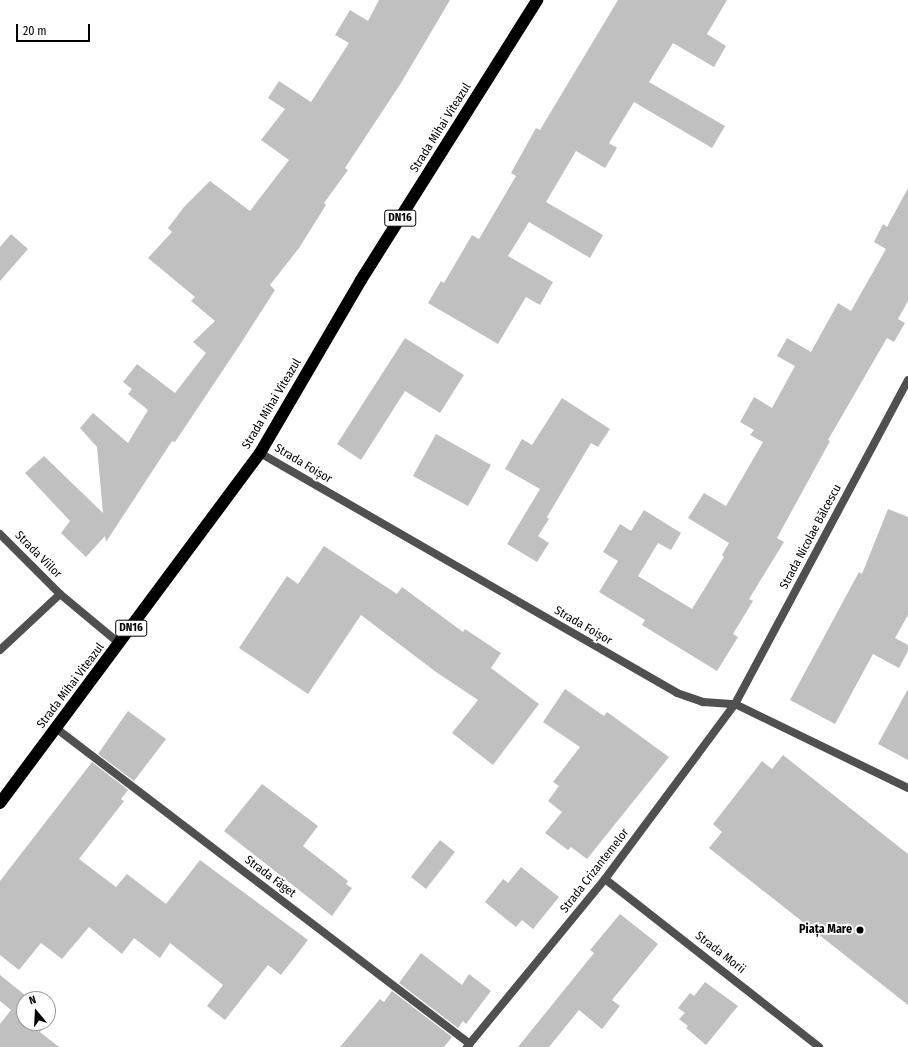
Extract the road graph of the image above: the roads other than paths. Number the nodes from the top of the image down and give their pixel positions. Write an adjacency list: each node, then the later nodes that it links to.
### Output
1 (537, 0): 3 (highway, Strada Mihai Viteazul / DN16)
2 (908, 380): 8 (street, Strada Nicolae Bălcescu)
3 (260, 452): 6 (highway, Strada Mihai Viteazul / DN16); 8 (street, Strada Foișor)
4 (0, 534): 5 (street, Strada Viilor)
5 (60, 594): 6 (street, Strada Viilor); 7 (street, Strada Viilor)
6 (120, 644): 9 (highway, Strada Mihai Viteazul / DN16)
7 (0, 650)
8 (735, 704): 10 (street, Strada Foișor); 12 (street, Strada Crizantemelor)
9 (57, 729): 11 (highway, Strada Mihai Viteazul / DN16); 13 (street, Strada Făget)
10 (908, 788)
11 (0, 802)
12 (605, 879): 13 (street, Strada Crizantemelor); 14 (street, Strada Morii)
13 (468, 1045)
14 (819, 1047)

